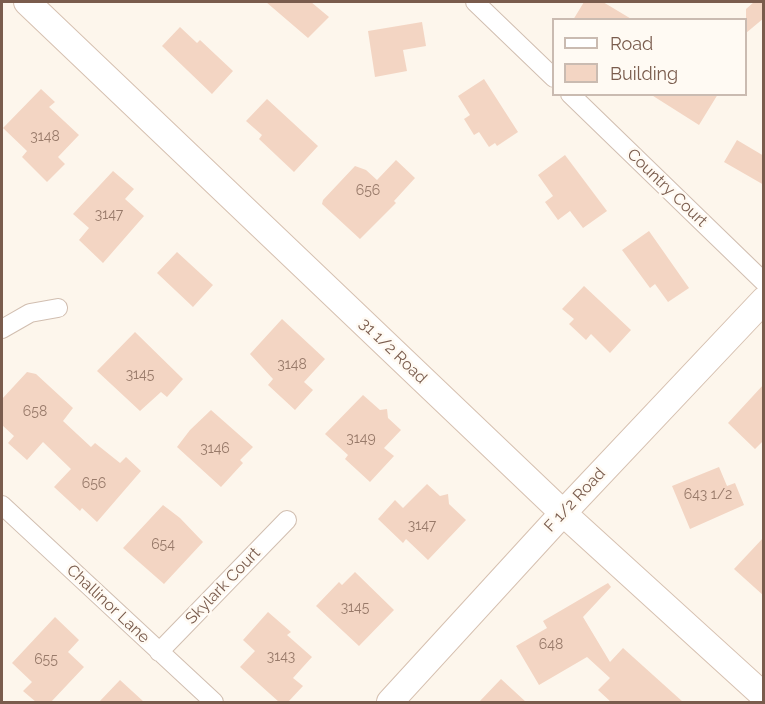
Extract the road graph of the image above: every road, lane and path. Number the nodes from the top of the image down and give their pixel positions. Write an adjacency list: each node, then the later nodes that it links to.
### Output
1 (27, 2): 10 (street, 31 1/2 Road)
2 (474, 2): 3 (street)
3 (552, 76)
4 (572, 96): 5 (street, Country Court)
5 (764, 282)
6 (764, 300): 10 (street, F 1/2 Road)
7 (58, 308): 8 (street)
8 (2, 328)
9 (2, 505): 12 (street, Challinor Lane)
10 (563, 513): 13 (street, 31 1/2 Road); 15 (street, F 1/2 Road)
11 (287, 520): 12 (street, Skylark Court)
12 (159, 652): 14 (street, Challinor Lane)
13 (764, 696)
14 (214, 702)
15 (390, 702)

